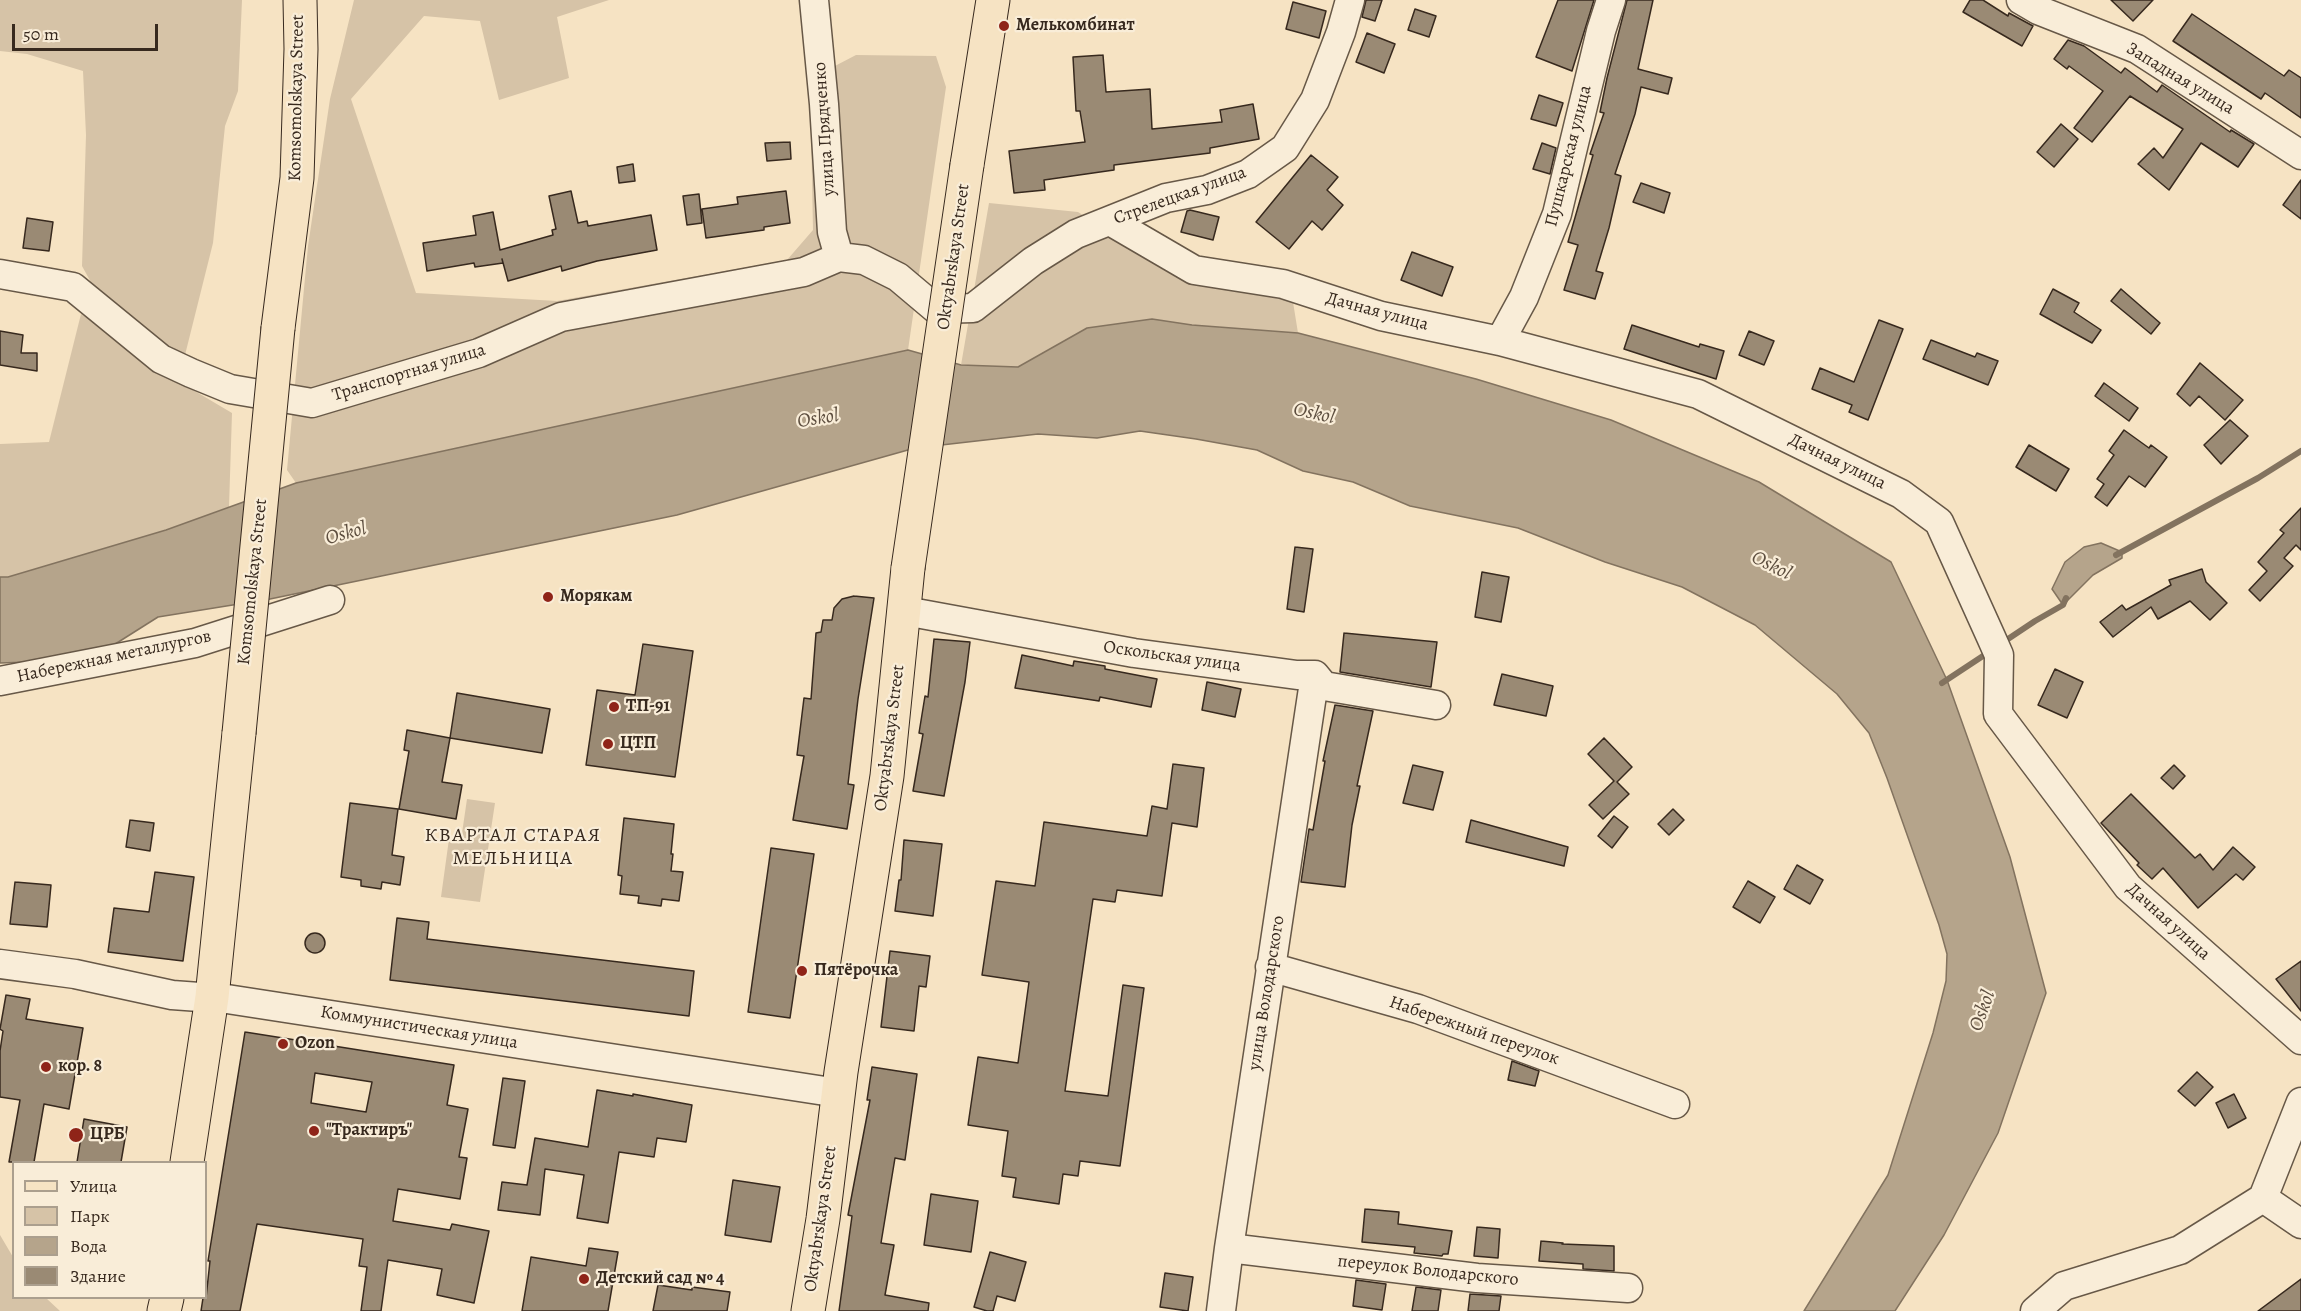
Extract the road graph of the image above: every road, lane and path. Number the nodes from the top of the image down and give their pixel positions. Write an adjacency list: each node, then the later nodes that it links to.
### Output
1 (300, 0): 19 (main road, Komsomolskaya Street, bridge)
2 (814, 0): 9 (street, улица Прядченко)
3 (993, 0): 13 (main road, Oktyabrskaya Street, bridge)
4 (1350, 0): 8 (street, Стрелецкая улица)
5 (1611, 0): 11 (street, Пушкарская улица)
6 (2021, 0): 7 (street, Западная улица)
7 (2301, 155)
8 (1110, 221): 9 (street, Стрелецкая улица); 11 (street, Дачная улица)
9 (839, 257): 10 (street, Транспортная улица)
10 (0, 274)
11 (1500, 341): 20 (street, Дачная улица)
12 (330, 600): 15 (street, Набережная металлургов)
13 (905, 611): 14 (street, Оскольская улица); 21 (main road, Oktyabrskaya Street)
14 (1315, 675): 16 (street, Оскольская улица); 18 (street, улица Володарского)
15 (0, 681)
16 (1436, 705)
17 (0, 964): 19 (street, Коммунистическая улица)
18 (1270, 967): 23 (street, Набережный переулок); 27 (street, улица Володарского)
19 (212, 997): 21 (street, Коммунистическая улица); 24 (main road, Komsomolskaya Street)
20 (2301, 1040)
21 (838, 1093): 29 (main road, Oktyabrskaya Street)
22 (2301, 1102): 25 (street)
23 (1675, 1104)
24 (187, 1161)
25 (2264, 1198): 26 (street); 31 (street)
26 (2301, 1224)
27 (1229, 1248): 28 (street, переулок Володарского); 30 (street, улица Володарского)
28 (1628, 1288)
29 (808, 1311)
30 (1221, 1311)
31 (2034, 1311)

